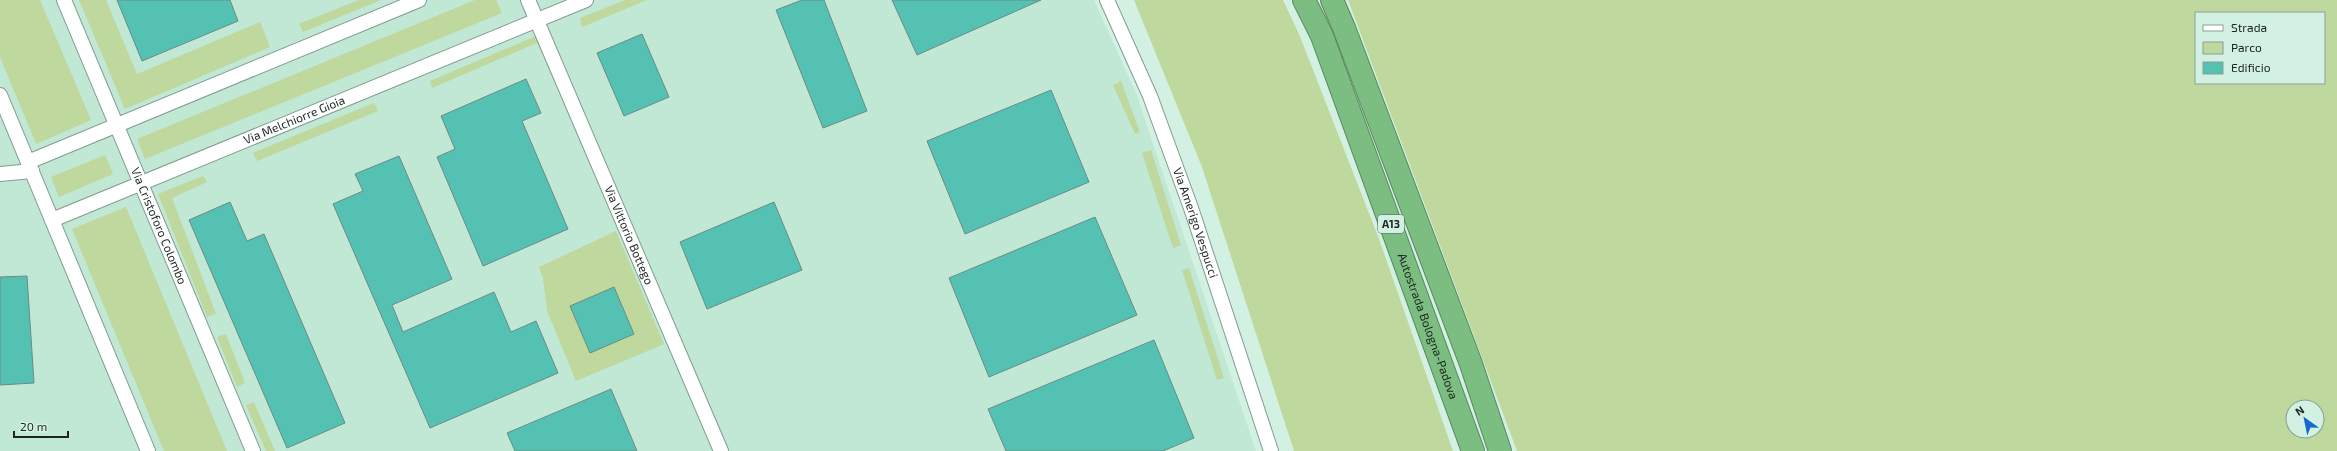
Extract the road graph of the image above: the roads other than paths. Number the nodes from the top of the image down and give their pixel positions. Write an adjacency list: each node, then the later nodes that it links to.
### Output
1 (64, 0): 10 (street, Via Cristoforo Colombo)
2 (419, 0): 10 (street)
3 (528, 0): 8 (street)
4 (586, 0): 8 (street, Via Melchiorre Gioia)
5 (1107, 0): 18 (street, Via Amerigo Vespucci)
6 (1304, 0): 19 (highway, Autostrada Bologna-Padova / A13)
7 (1332, 0): 20 (highway, A13)
8 (536, 20): 13 (street, Via Melchiorre Gioia); 17 (street, Via Vittorio Bottego)
9 (0, 95): 11 (street)
10 (117, 125): 11 (street); 13 (street, Via Cristoforo Colombo)
11 (30, 167): 12 (street); 14 (street)
12 (0, 174)
13 (141, 183): 14 (street, Via Melchiorre Gioia); 16 (street, Via Cristoforo Colombo)
14 (52, 220): 15 (street)
15 (148, 451)
16 (253, 451)
17 (720, 451)
18 (1271, 451)
19 (1473, 451)
20 (1500, 451)

